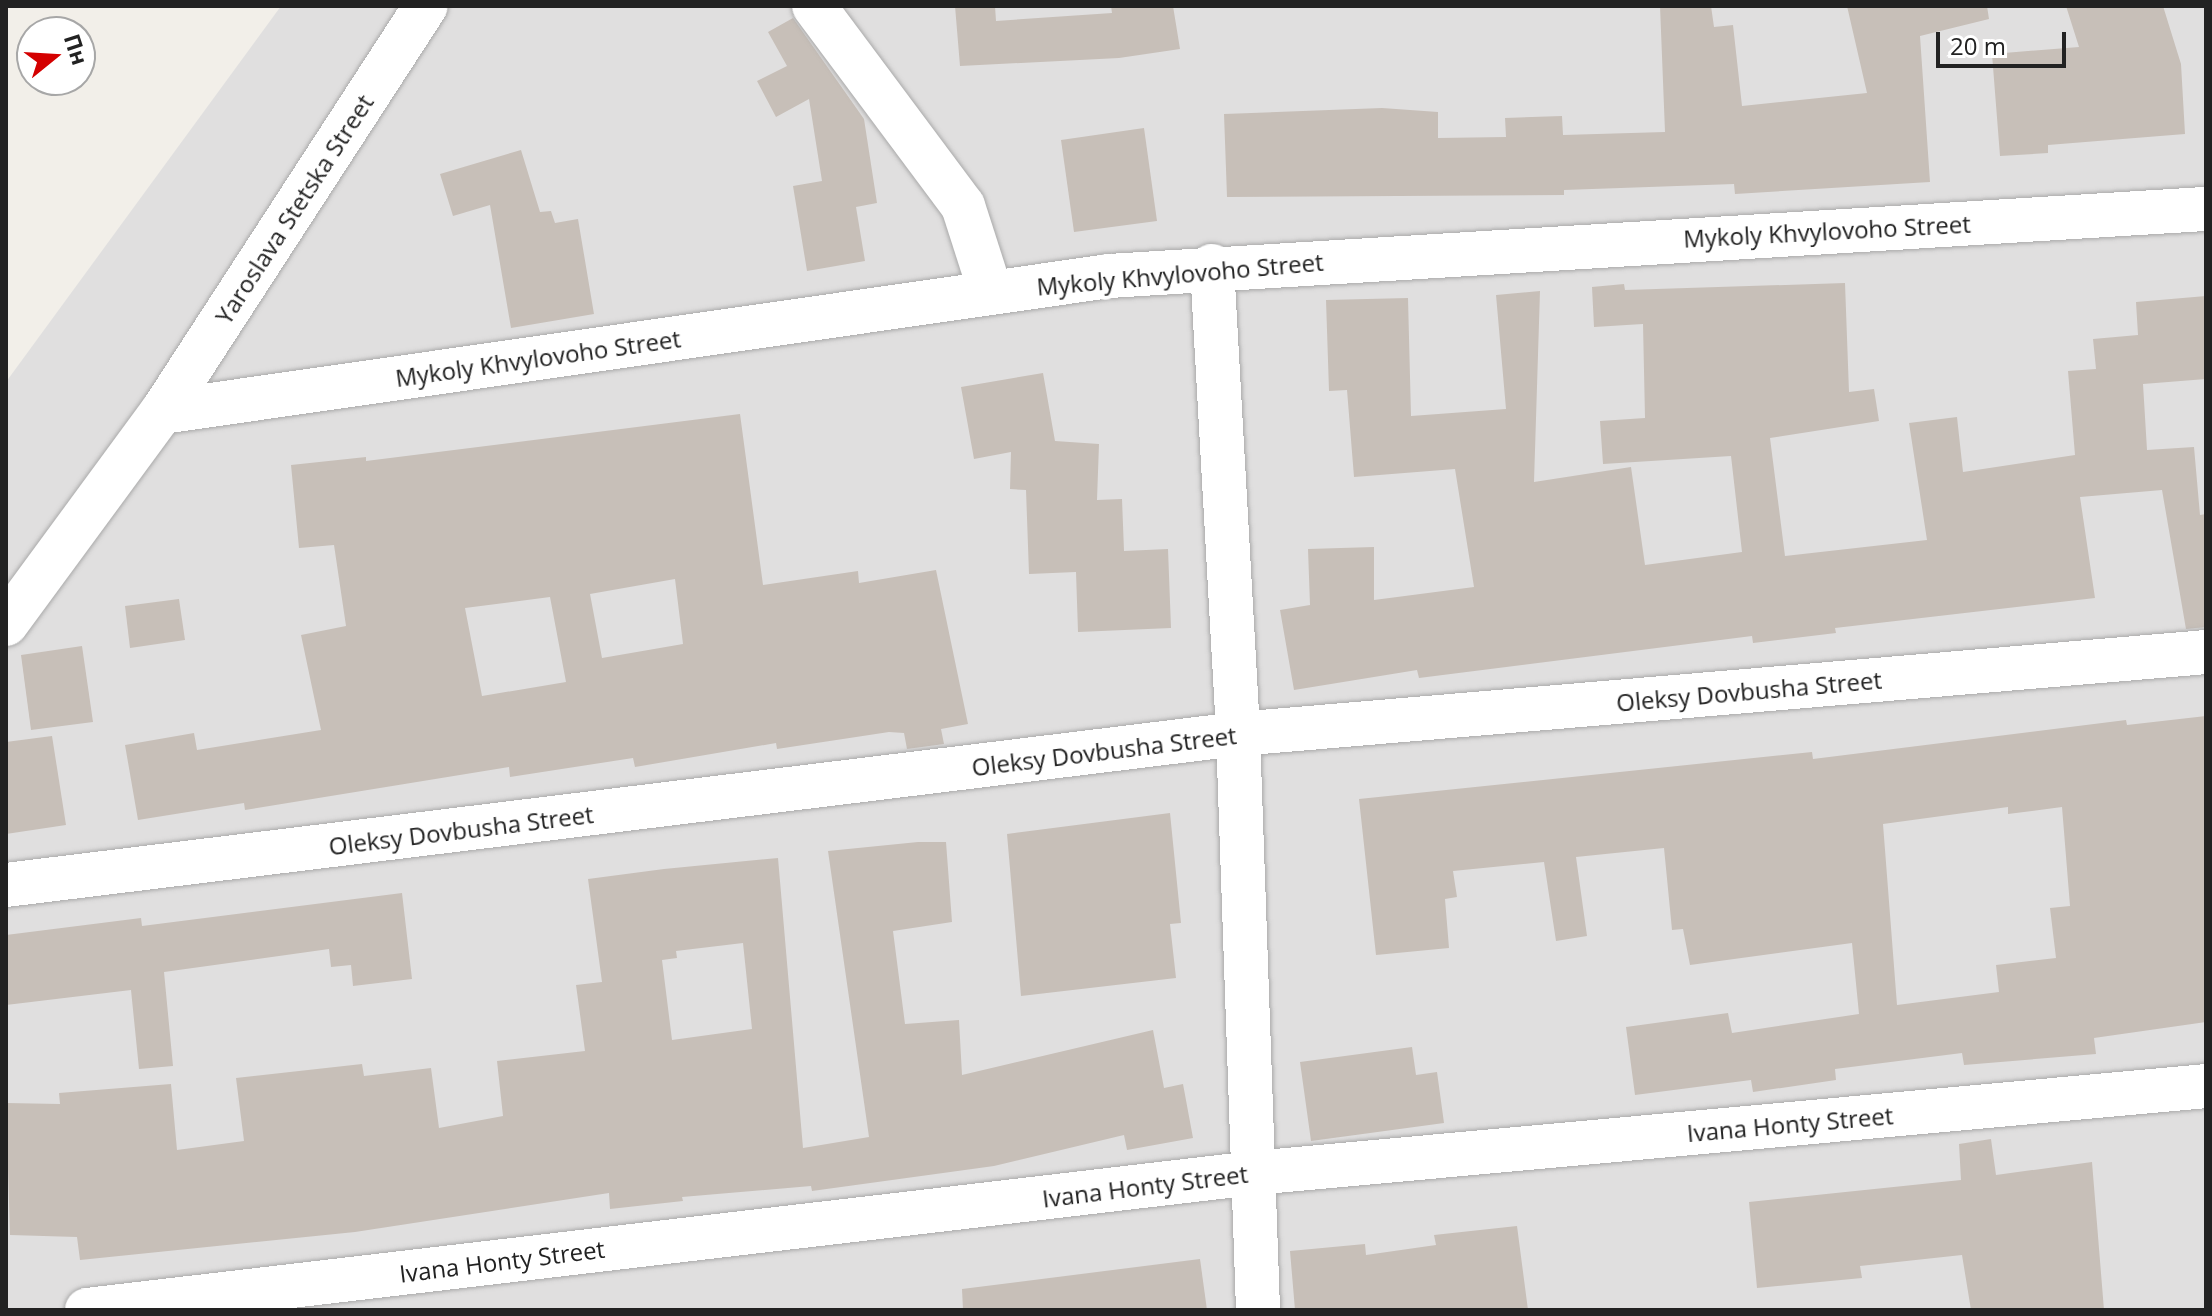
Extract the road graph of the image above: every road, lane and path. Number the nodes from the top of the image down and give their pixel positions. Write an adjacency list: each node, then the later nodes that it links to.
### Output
1 (426, 6): 6 (street, Yaroslava Stetska Street)
2 (814, 6): 5 (street)
3 (2206, 209): 4 (street, Mykoly Khvylovoho Street)
4 (1212, 266): 5 (street, Mykoly Khvylovoho Street); 9 (street)
5 (991, 293): 6 (street, Mykoly Khvylovoho Street)
6 (162, 412): 7 (street, Yaroslava Stetska Street)
7 (6, 624)
8 (2206, 652): 9 (street, Oleksy Dovbusha Street)
9 (1238, 734): 10 (street, Oleksy Dovbusha Street); 12 (street)
10 (6, 885)
11 (2206, 1086): 12 (street, Ivana Honty Street)
12 (1254, 1173): 13 (street, Ivana Honty Street); 14 (street)
13 (87, 1310)
14 (1258, 1310)

